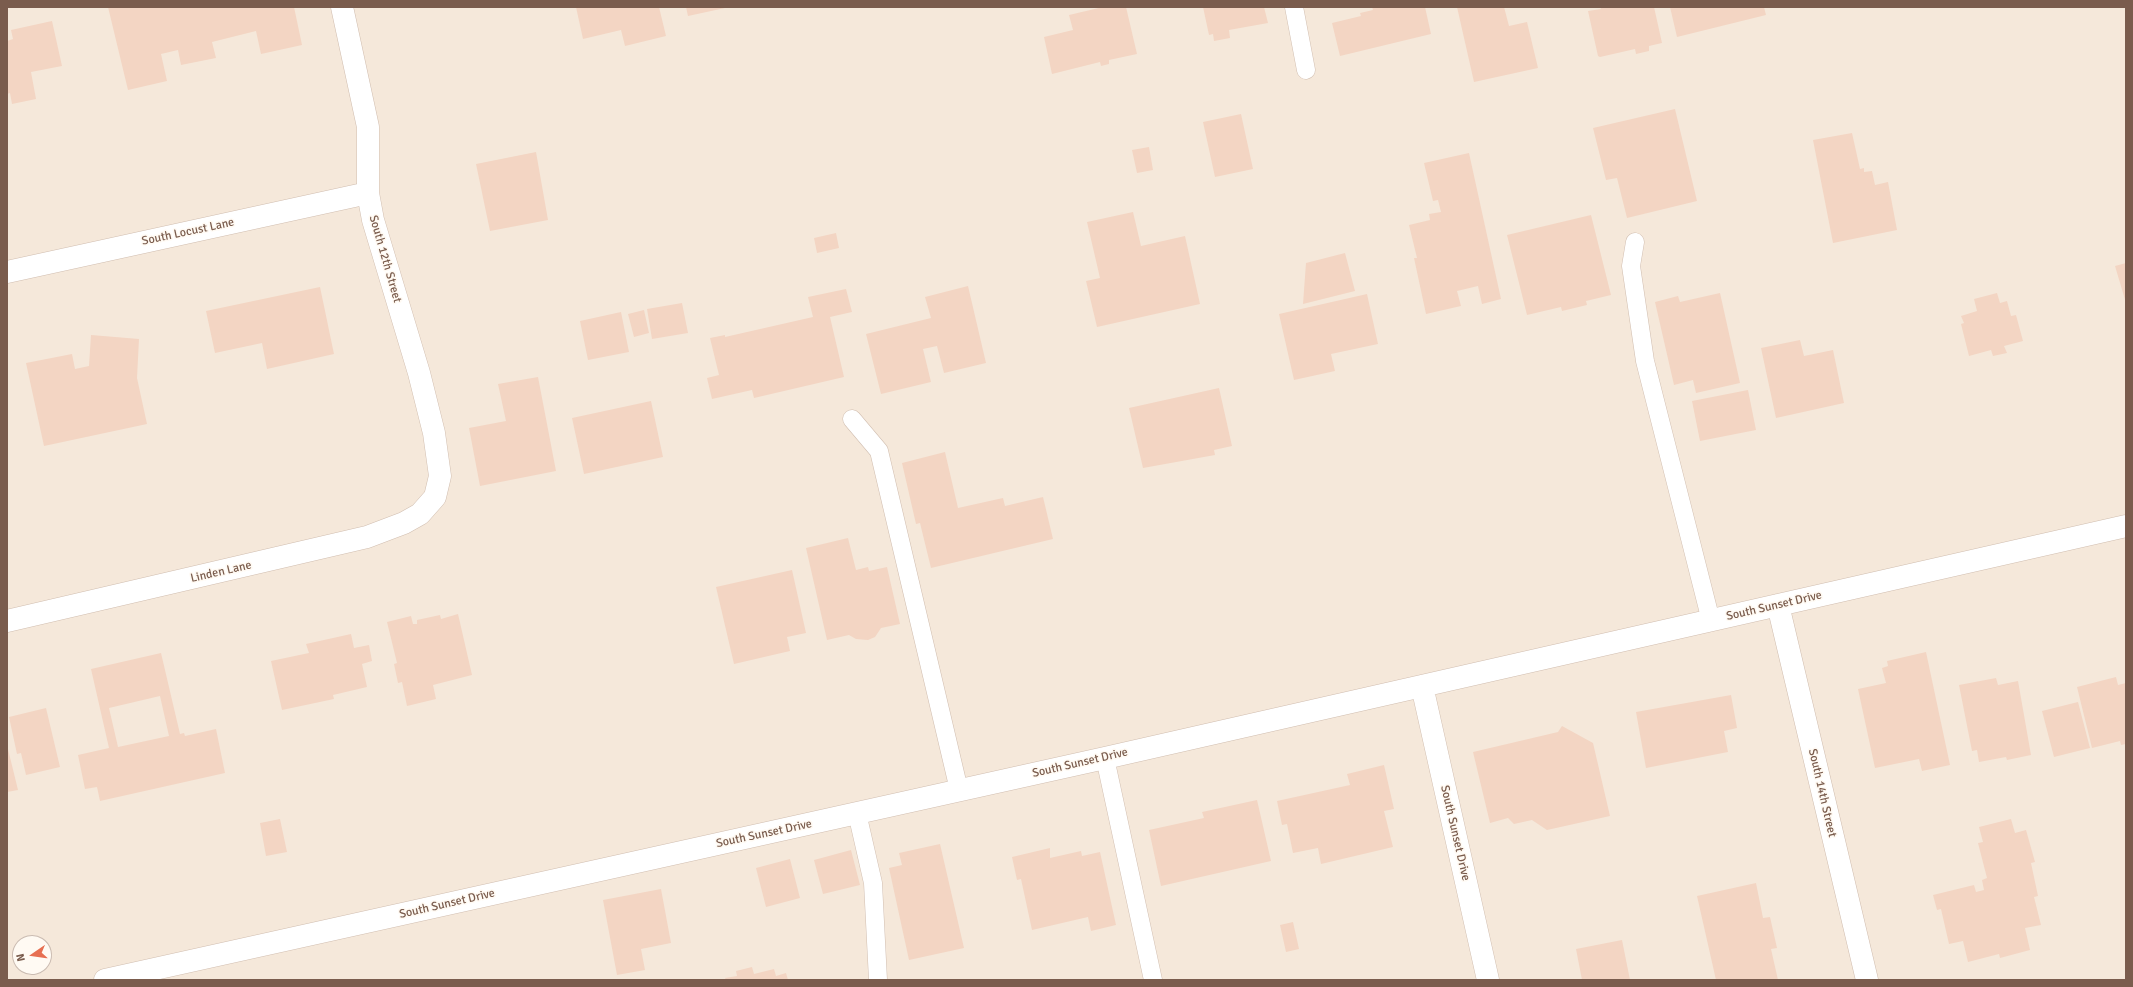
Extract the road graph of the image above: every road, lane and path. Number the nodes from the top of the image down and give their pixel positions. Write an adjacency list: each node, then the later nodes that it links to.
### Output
1 (342, 7): 4 (street, South 12th Street)
2 (1294, 7): 3 (lane)
3 (1306, 70)
4 (368, 193): 6 (street, South Locust Lane); 8 (street, South 12th Street)
5 (1635, 242): 12 (lane)
6 (7, 272)
7 (852, 419): 15 (lane)
8 (429, 506): 11 (street, Linden Lane)
9 (2126, 526): 10 (street, South Sunset Drive)
10 (1778, 605): 12 (street, South Sunset Drive); 21 (street, South 14th Street)
11 (7, 621)
12 (1711, 621): 13 (street, South Sunset Drive)
13 (1422, 686): 14 (street, South Sunset Drive); 20 (street, South Sunset Drive)
14 (1106, 758): 15 (street, South Sunset Drive); 19 (lane)
15 (959, 790): 16 (street, South Sunset Drive)
16 (857, 813): 17 (street, South Sunset Drive); 18 (lane)
17 (105, 980)
18 (878, 980)
19 (1153, 980)
20 (1488, 980)
21 (1867, 980)

